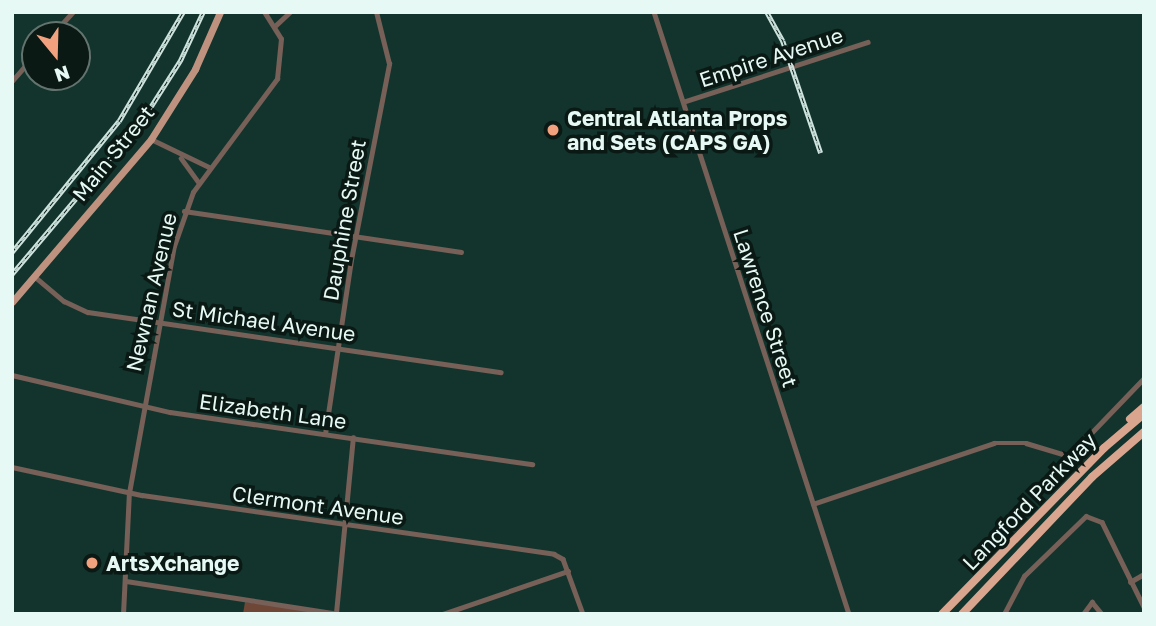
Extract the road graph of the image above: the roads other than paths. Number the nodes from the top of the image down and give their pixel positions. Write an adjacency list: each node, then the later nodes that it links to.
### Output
1 (220, 12): 9 (main road, Main Street)
2 (264, 12): 6 (street, Newnan Avenue)
3 (290, 12): 6 (street)
4 (376, 12): 14 (street, Dauphine Street)
5 (654, 12): 8 (street, Lawrence Street)
6 (275, 26): 11 (street, Newnan Avenue)
7 (868, 41): 8 (street, Empire Avenue)
8 (683, 102): 33 (street, Lawrence Street)
9 (151, 139): 10 (street); 16 (main road, Main Street)
10 (180, 157): 11 (street); 12 (street)
11 (209, 167): 12 (street, Newnan Avenue)
12 (199, 183): 13 (street, Newnan Avenue)
13 (184, 211): 14 (street); 18 (street, Newnan Avenue)
14 (355, 237): 15 (street); 19 (street, Dauphine Street)
15 (461, 252)
16 (33, 276): 17 (main road, Main Street); 18 (street, St Michael Avenue)
17 (12, 302)
18 (157, 322): 19 (street, St Michael Avenue); 23 (street, Newnan Avenue)
19 (337, 348): 20 (street, St Michael Avenue); 27 (street, Dauphine Street)
20 (501, 372)
21 (12, 375): 23 (street, Elizabeth Lane)
22 (1144, 378): 33 (street)
23 (142, 407): 27 (street, Elizabeth Lane); 32 (street, Newnan Avenue)
24 (1144, 407): 29 (highway)
25 (1144, 414): 29 (highway, Langford Parkway)
26 (1144, 432): 46 (highway, Langford Parkway)
27 (325, 434): 28 (street, Elizabeth Lane)
28 (354, 438): 30 (street, Elizabeth Lane); 34 (street)
29 (1104, 448): 45 (highway, Langford Parkway)
30 (532, 464)
31 (12, 467): 32 (street, Clermont Avenue)
32 (130, 493): 34 (street, Clermont Avenue); 37 (street, Newnan Avenue)
33 (813, 504): 44 (street, Lawrence Street)
34 (342, 524): 35 (street, Clermont Avenue); 40 (street)
35 (568, 571): 42 (street); 43 (street)
36 (1144, 574): 38 (street)
37 (126, 581): 40 (street); 41 (street, Newnan Avenue)
38 (1130, 582): 39 (street); 47 (street)
39 (1144, 607)
40 (337, 613)
41 (123, 614)
42 (443, 614)
43 (583, 614)
44 (849, 614)
45 (942, 614)
46 (962, 614)
47 (1004, 614)
48 (1083, 614): 49 (street)
49 (1102, 614)

